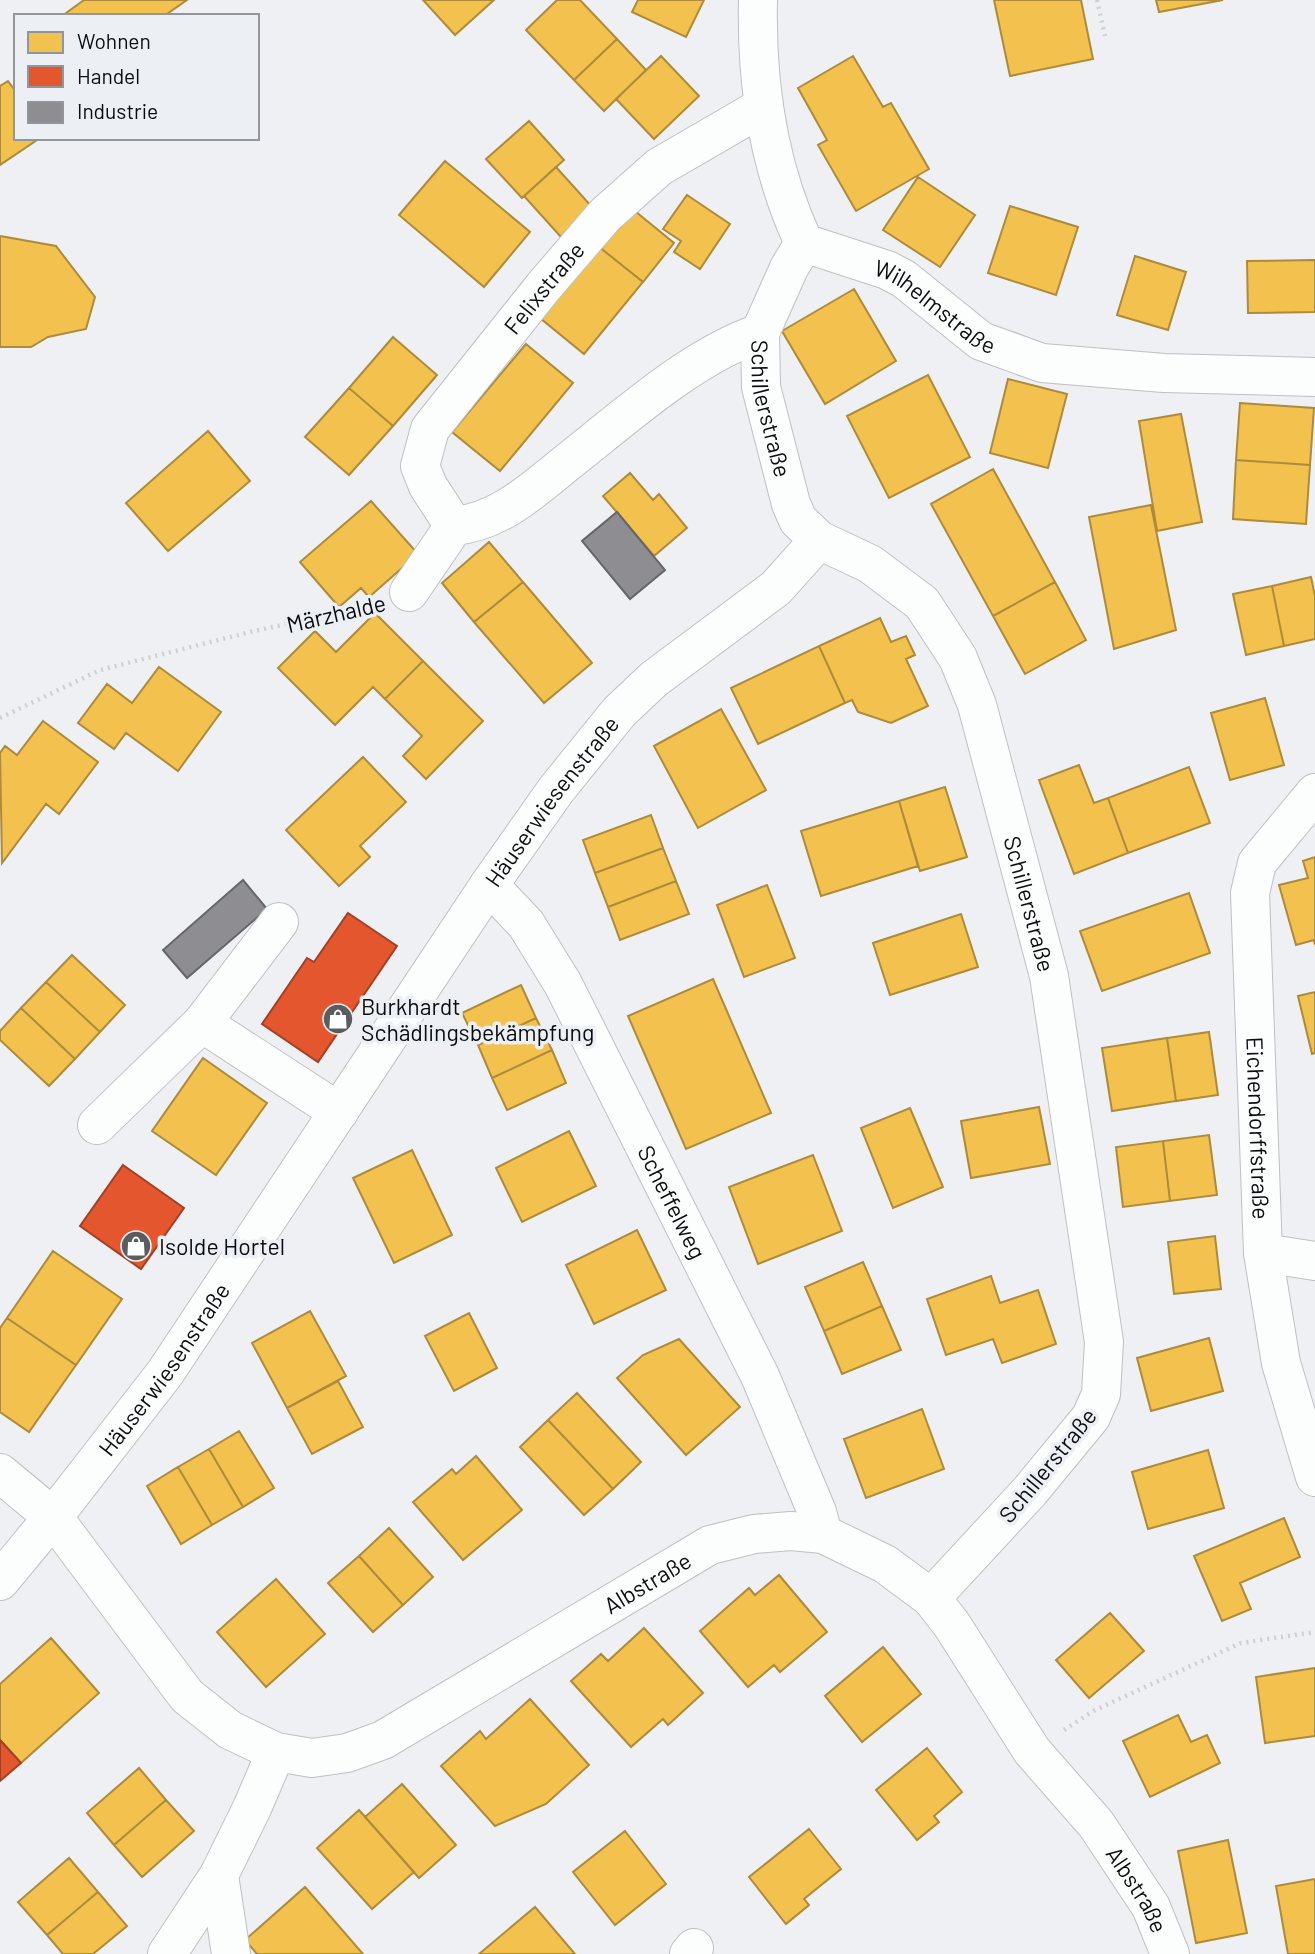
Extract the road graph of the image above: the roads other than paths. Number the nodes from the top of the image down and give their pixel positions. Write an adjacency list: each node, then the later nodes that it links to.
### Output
1 (758, 0): 2 (street)
2 (764, 106): 3 (street); 6 (street, Felixstraße)
3 (804, 243): 4 (street, Schillerstraße); 5 (street, Wilhelmstraße)
4 (760, 333): 6 (street); 7 (street, Schillerstraße)
5 (1315, 377)
6 (454, 526): 8 (street, Märzhalde)
7 (819, 540): 10 (street, Häuserwiesenstraße); 23 (street, Schillerstraße)
8 (409, 592)
9 (1315, 793): 15 (street, Eichendorffstraße)
10 (489, 885): 13 (street, Häuserwiesenstraße); 21 (street, Scheffelweg)
11 (279, 922): 12 (street)
12 (202, 1023): 13 (street); 14 (street)
13 (339, 1112): 20 (street, Häuserwiesenstraße)
14 (97, 1125)
15 (1263, 1253): 16 (street); 17 (street, Eichendorffstraße)
16 (1315, 1261)
17 (1307, 1433): 19 (street, Eichendorffstraße)
18 (0, 1473): 20 (street, Albstraße)
19 (1315, 1477)
20 (53, 1517): 22 (street, Häuserwiesenstraße); 24 (street, Albstraße)
21 (823, 1534): 23 (street, Albstraße); 24 (street, Albstraße)
22 (0, 1581)
23 (931, 1598): 28 (street, Albstraße)
24 (276, 1752): 25 (street)
25 (219, 1875): 26 (street); 27 (street)
26 (167, 1954)
27 (231, 1954)
28 (1170, 1954)

